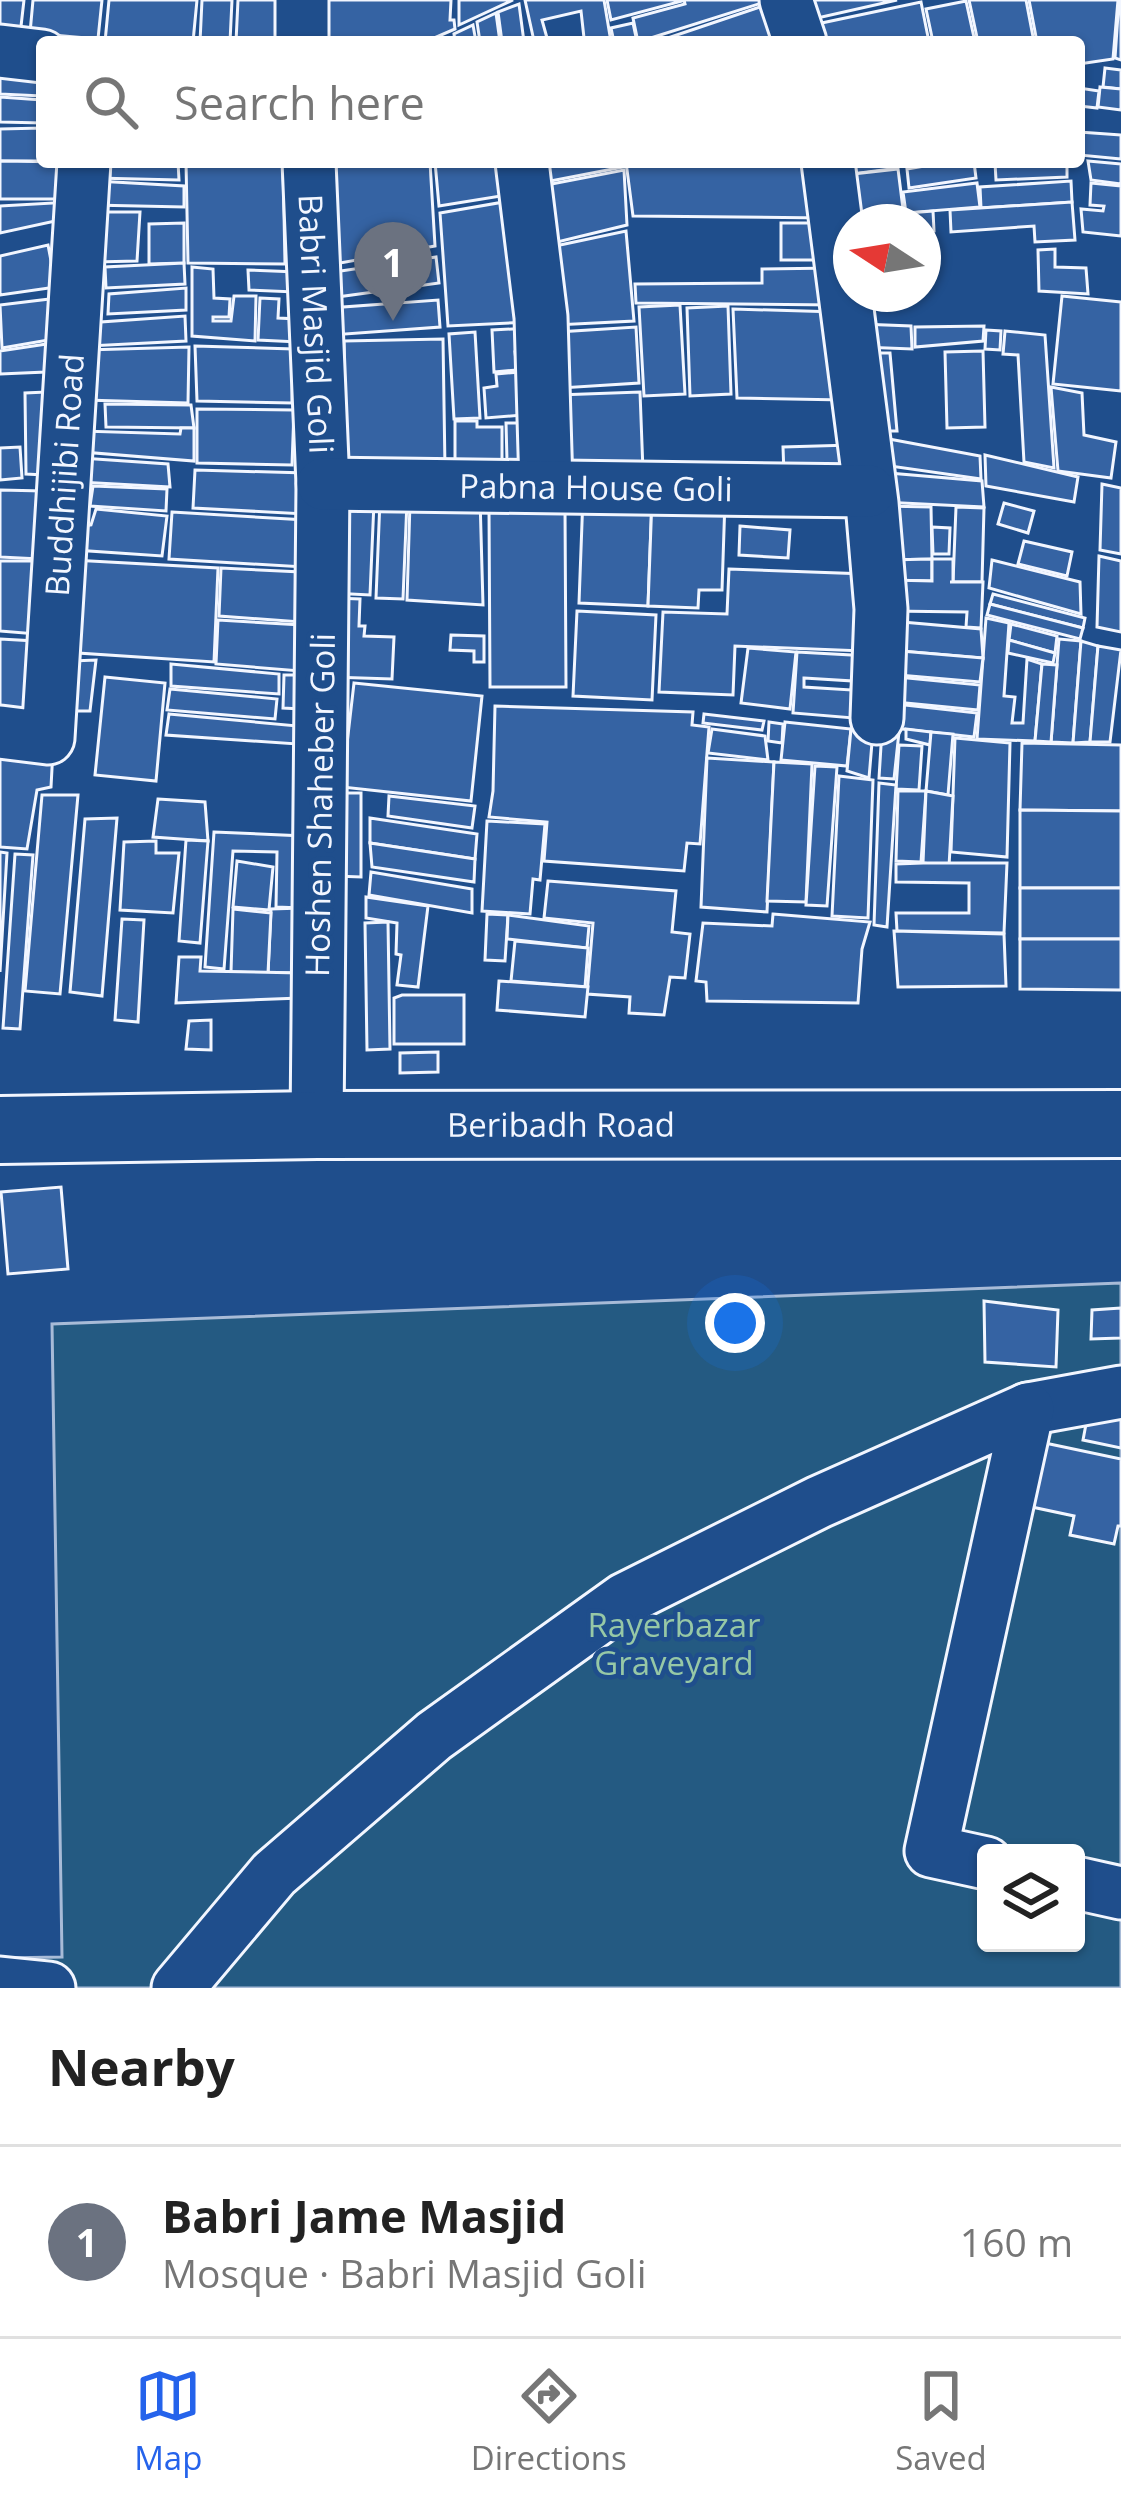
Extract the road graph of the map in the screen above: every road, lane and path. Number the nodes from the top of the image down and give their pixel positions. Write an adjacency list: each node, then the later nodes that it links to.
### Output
1 (302, 0): 3 (street)
2 (786, 0): 4 (street)
3 (302, 36)
4 (798, 36)
5 (0, 51): 6 (street)
6 (36, 55)
7 (84, 168): 15 (street, Buddhijibi Road)
8 (309, 168): 11 (street, Babri Masjid Goli)
9 (523, 168): 12 (street)
10 (829, 168): 13 (street)
11 (323, 484): 12 (street, Pabna House Goli); 17 (street, Hoshen Shaheber Goli)
12 (546, 486): 13 (street, Pabna House Goli)
13 (868, 491): 14 (street)
14 (877, 718)
15 (0, 732)
16 (1121, 1124): 17 (highway, Beribadh Road)
17 (316, 1125): 18 (highway, Beribadh Road)
18 (0, 1130)
19 (1121, 1392): 20 (street)
20 (1028, 1408): 21 (street); 26 (street)
21 (977, 1861)
22 (1085, 1885): 23 (street)
23 (1121, 1893)
24 (0, 1983): 25 (street)
25 (50, 1988)
26 (178, 1988)

